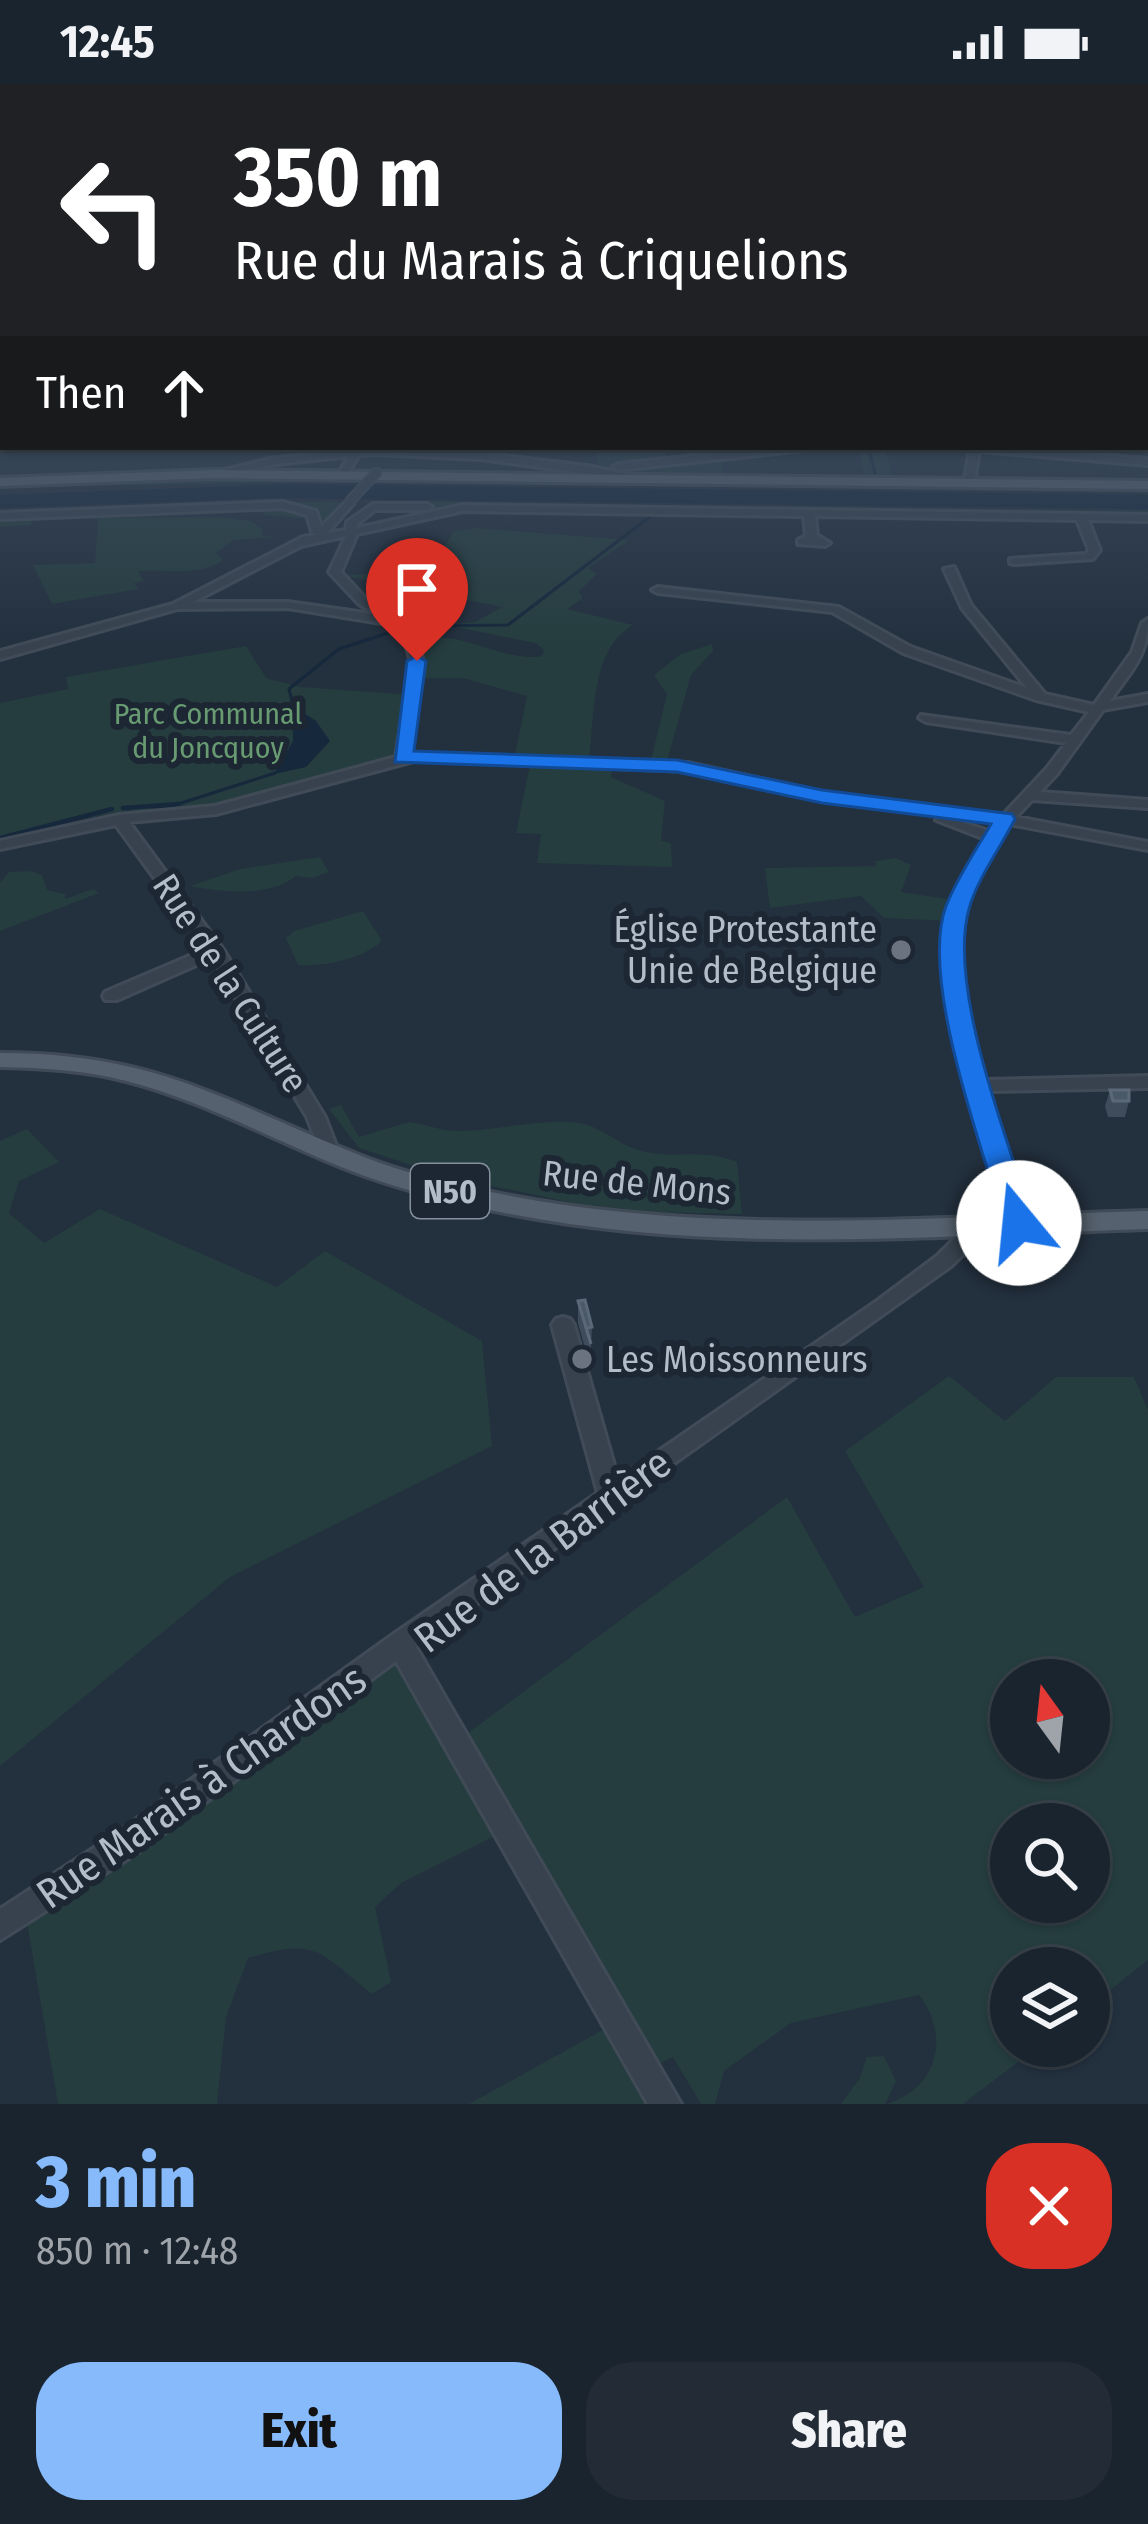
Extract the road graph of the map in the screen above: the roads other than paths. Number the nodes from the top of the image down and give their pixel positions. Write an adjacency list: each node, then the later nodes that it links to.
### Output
1 (307, 457): 11 (street)
2 (353, 457): 10 (street)
3 (394, 457): 21 (street, bridge)
4 (489, 457): 9 (street)
5 (701, 457): 9 (street)
6 (972, 457): 14 (street)
7 (1093, 457): 8 (street)
8 (1148, 462)
9 (583, 469): 12 (street)
10 (345, 471)
11 (214, 474): 12 (main road); 13 (main road)
12 (652, 480): 14 (main road)
13 (0, 482)
14 (969, 483): 15 (main road)
15 (1148, 485)
16 (439, 511): 17 (street); 21 (street); 21 (street)
17 (809, 513): 19 (street); 22 (street)
18 (0, 516): 21 (street)
19 (1081, 517): 20 (street); 23 (street)
20 (1148, 518)
21 (328, 536): 26 (street); 27 (street)
22 (812, 537)
23 (1014, 561)
24 (950, 569): 30 (street)
25 (658, 590): 30 (street)
26 (177, 606): 27 (street); 29 (street)
27 (392, 618): 35 (street)
28 (1148, 623): 32 (street)
29 (0, 655)
30 (1041, 697): 32 (street)
31 (1148, 698): 32 (street)
32 (1098, 708): 34 (street)
33 (926, 718): 34 (street)
34 (1075, 740): 36 (street)
35 (403, 757): 37 (street); 39 (street)
36 (1031, 796): 38 (street); 40 (street)
37 (886, 804): 40 (street); 41 (street)
38 (1148, 804)
39 (119, 819): 42 (street); 44 (street, Rue de la Culture)
40 (1004, 819): 41 (street); 43 (street)
41 (993, 837): 48 (street)
42 (0, 845)
43 (1148, 846)
44 (216, 951): 45 (street); 49 (street, Rue de la Culture)
45 (111, 996)
46 (0, 1060): 49 (main road, Rue de Mons / N50)
47 (1148, 1082): 48 (street)
48 (978, 1086): 51 (street)
49 (330, 1153): 52 (main road, Rue de Mons / N50)
50 (1148, 1220): 51 (main road, Rue de Mons / N50)
51 (1019, 1223): 52 (main road, Rue de Mons / N50)
52 (982, 1224): 54 (street, Rue de la Barrière)
53 (563, 1325): 54 (street)
54 (611, 1496): 55 (street, Rue de la Barrière)
55 (400, 1644): 56 (street, Rue Marais à Chardons); 57 (street, Rue de la Barrière)
56 (0, 1926)
57 (665, 2104)

